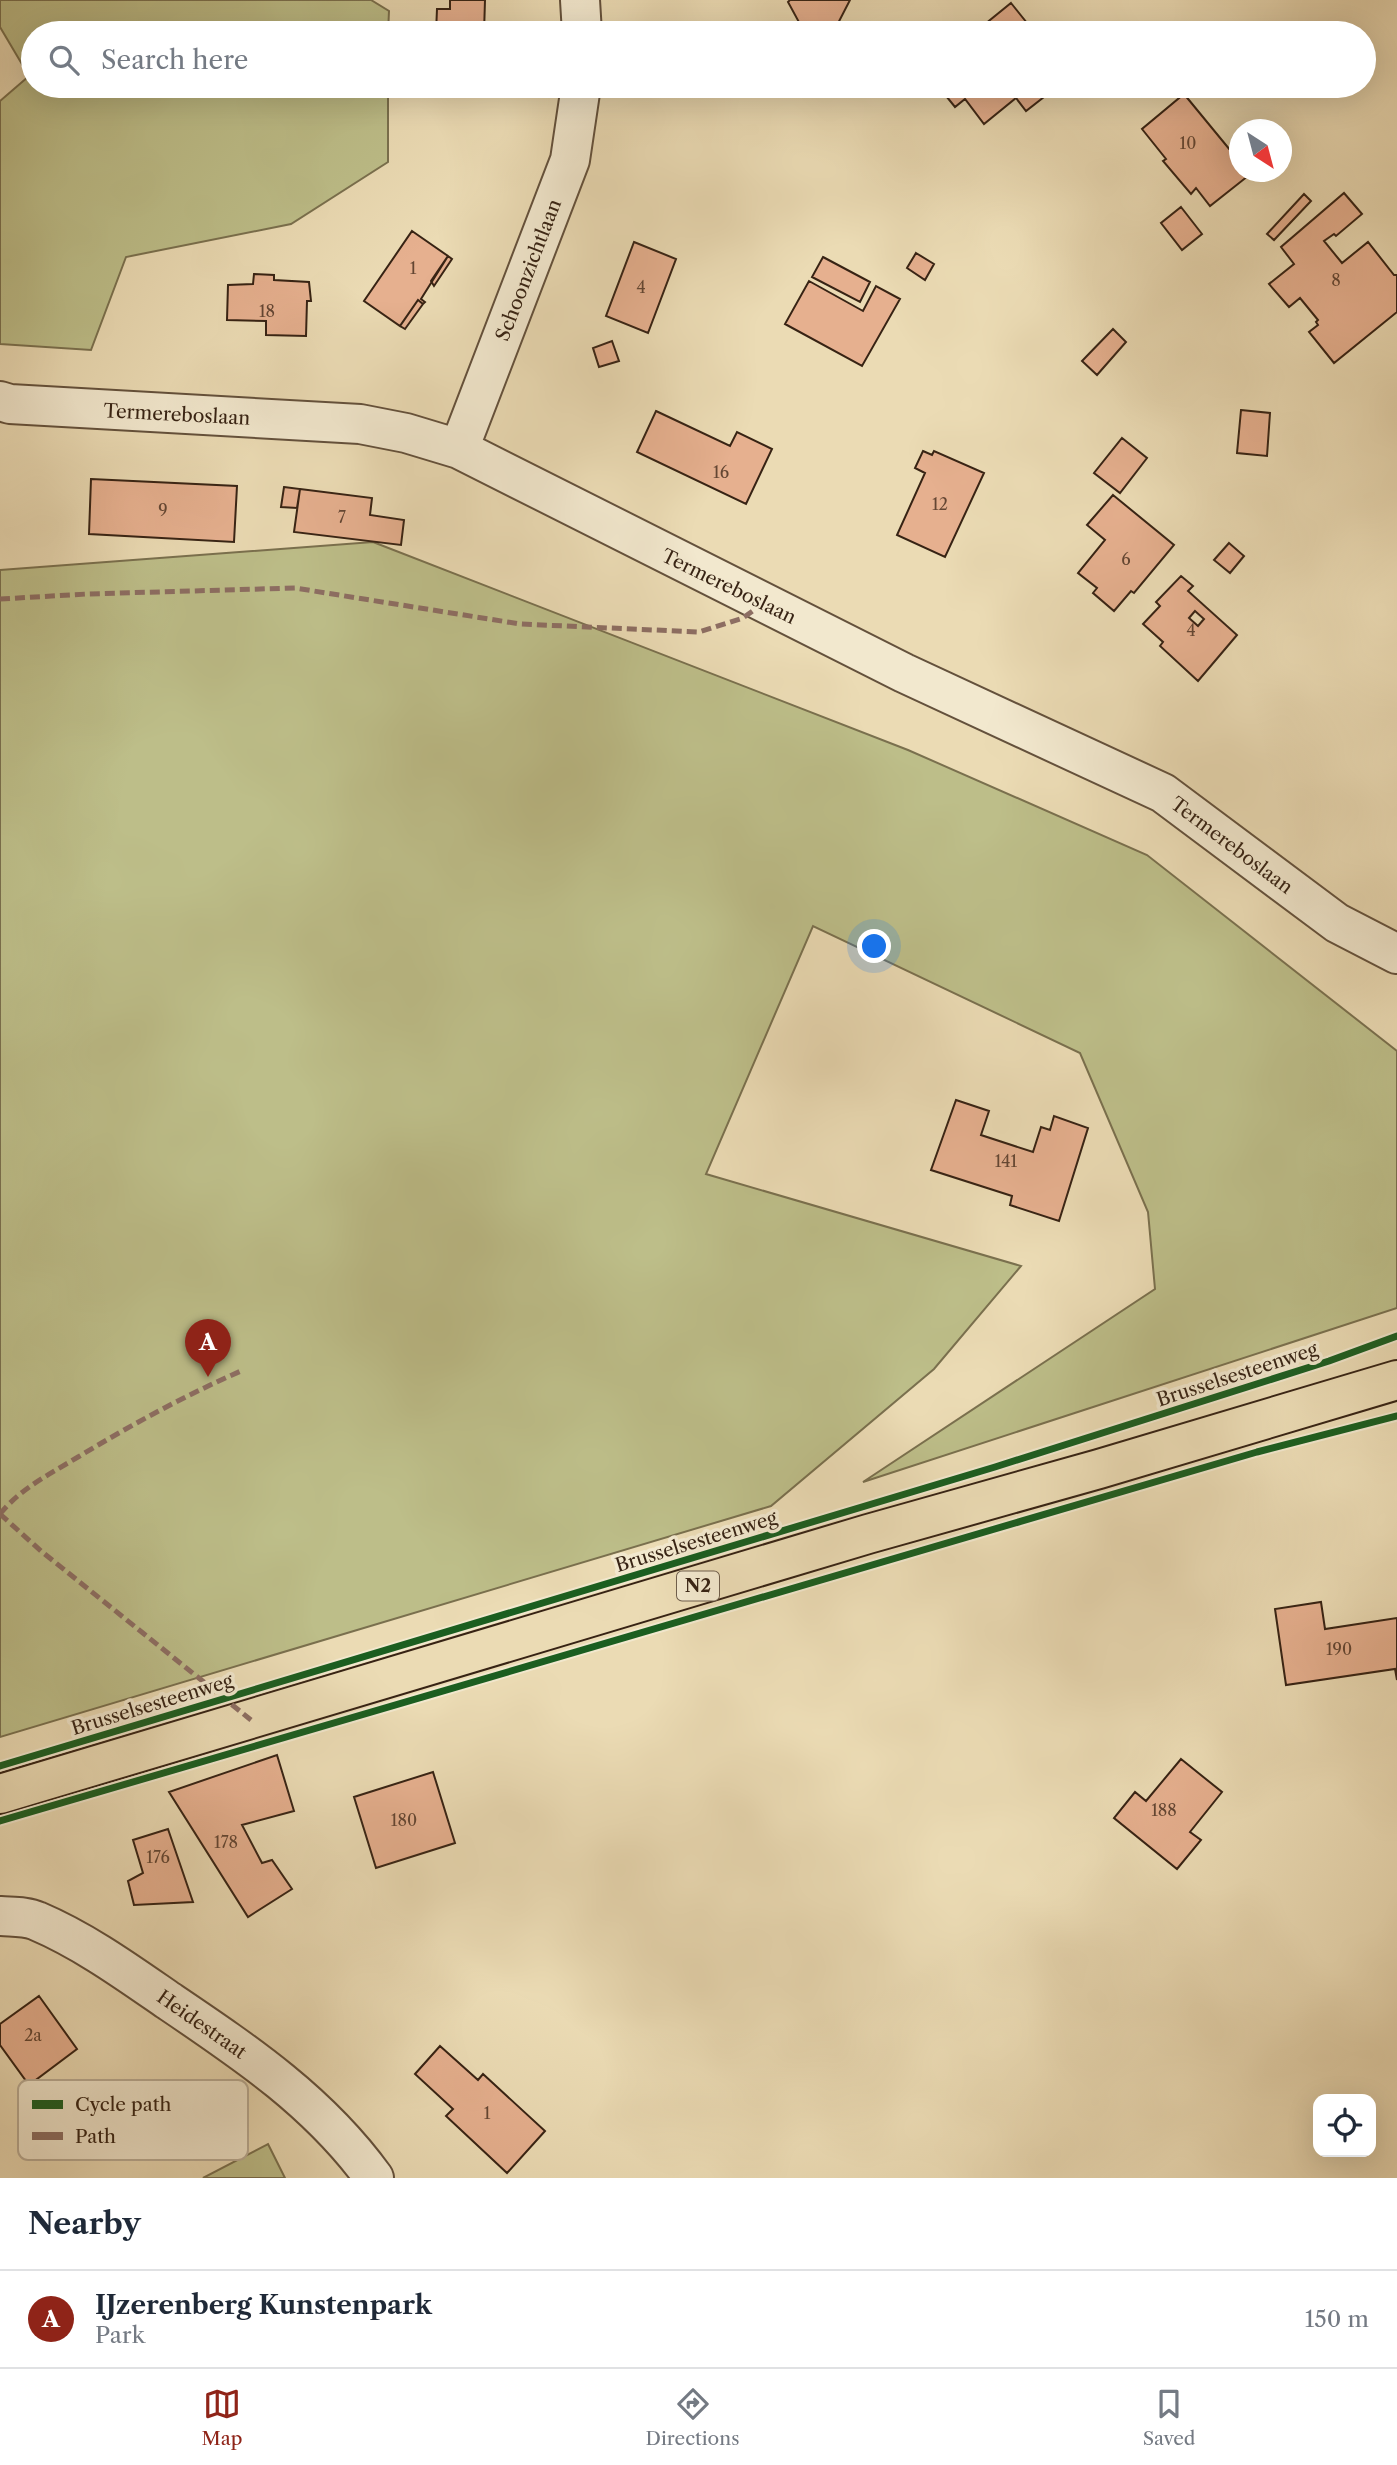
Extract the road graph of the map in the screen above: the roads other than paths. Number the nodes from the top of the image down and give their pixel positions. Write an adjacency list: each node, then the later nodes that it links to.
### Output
1 (580, 0): 2 (street)
2 (581, 21)
3 (579, 98): 5 (street, Schoonzichtlaan)
4 (0, 401): 5 (street, Termereboslaan)
5 (459, 449): 6 (street, Termereboslaan)
6 (1397, 954)
7 (1397, 1380): 8 (main road, N2)
8 (0, 1794)
9 (0, 1916): 10 (street, Heidestraat)
10 (374, 2178)

